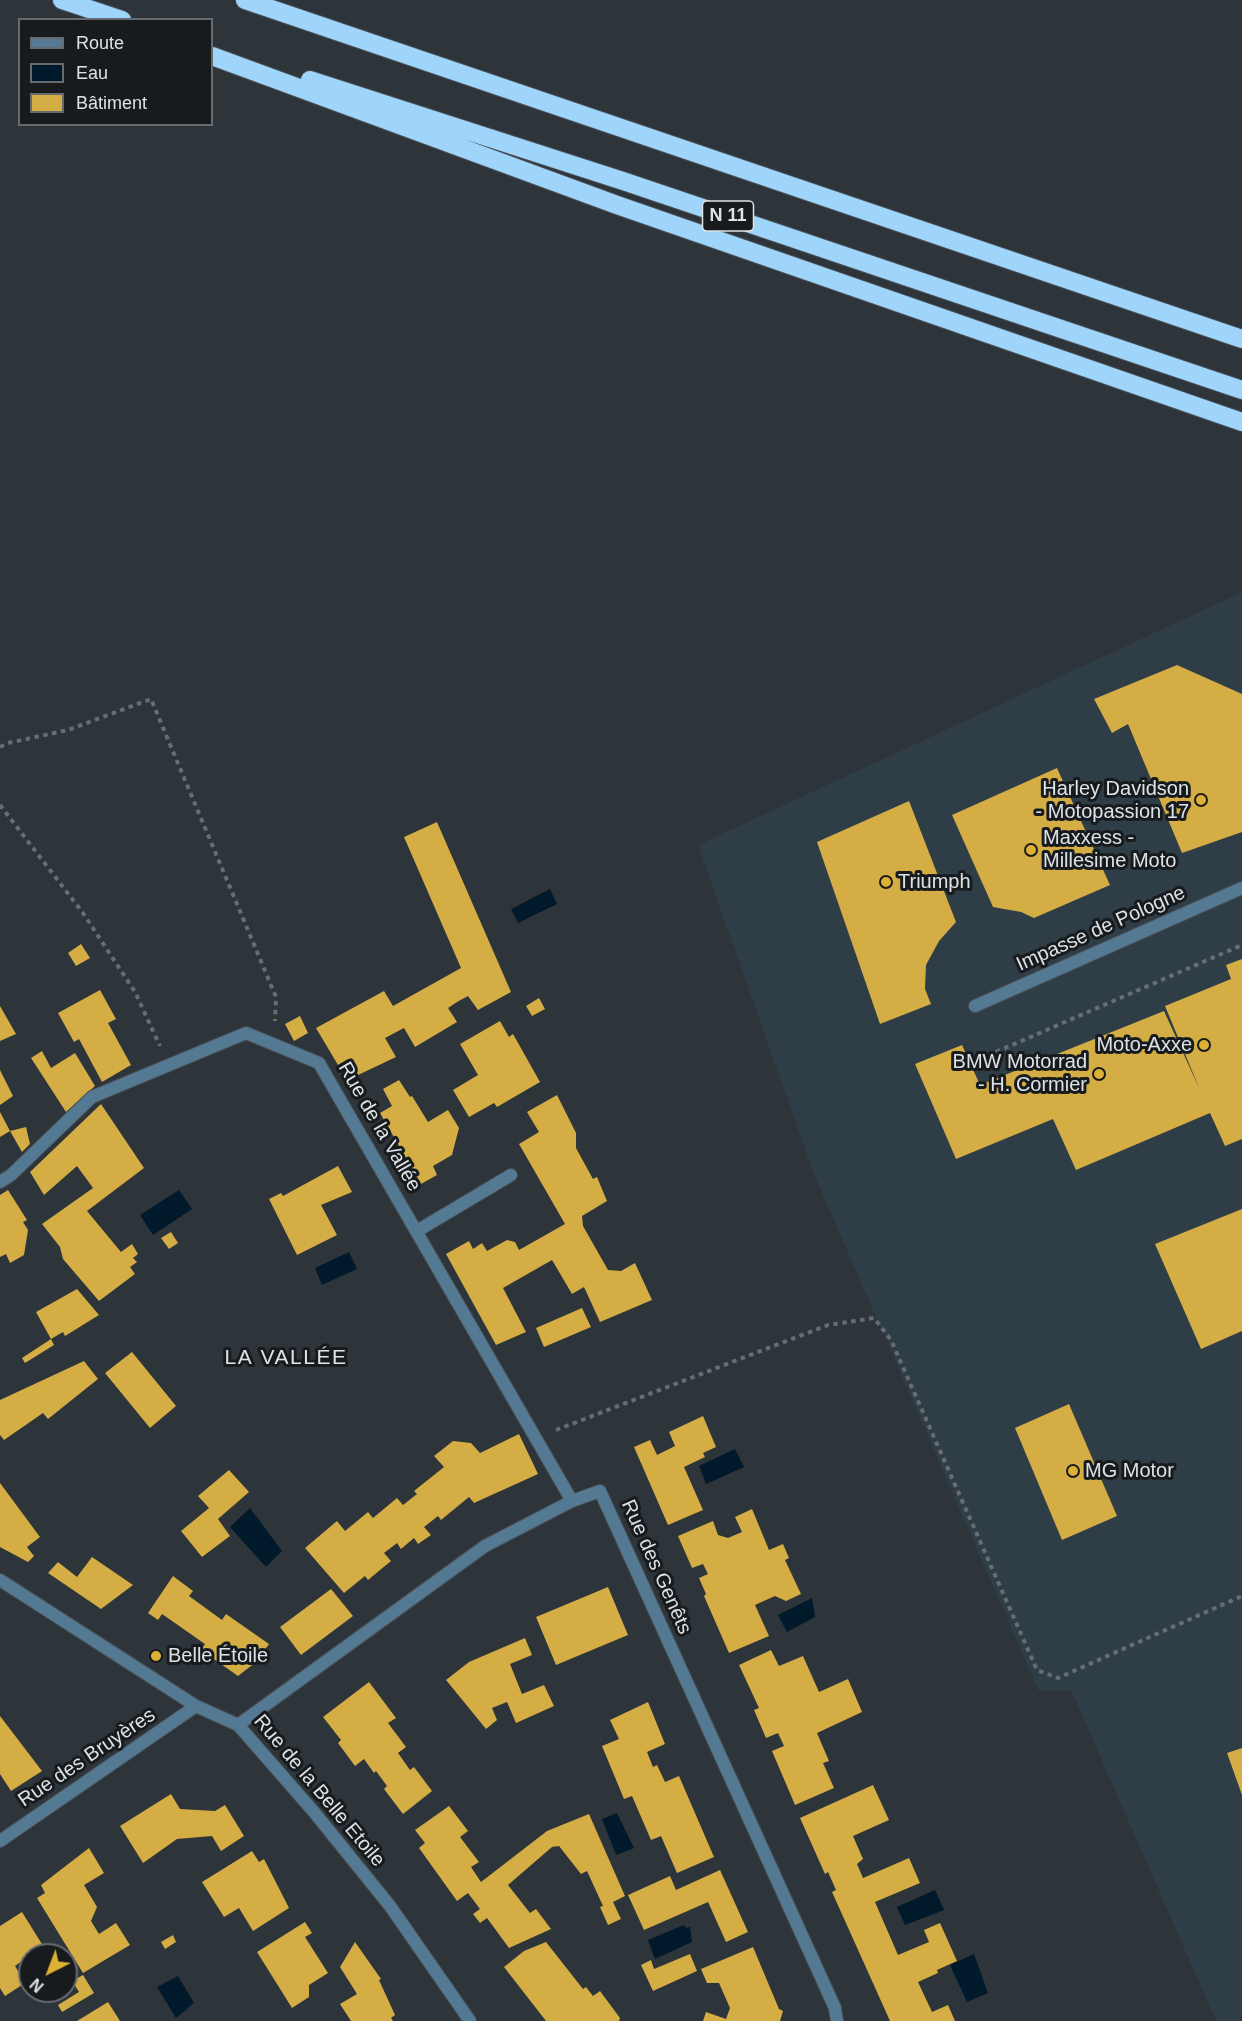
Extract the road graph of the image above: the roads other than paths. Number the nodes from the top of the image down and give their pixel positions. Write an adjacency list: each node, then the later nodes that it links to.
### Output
1 (60, 0): 3 (highway); 4 (highway)
2 (245, 0): 7 (highway, N 11)
3 (106, 18)
4 (116, 18)
5 (213, 48): 8 (highway, N 11)
6 (213, 56): 9 (highway)
7 (1242, 339)
8 (1242, 390)
9 (1242, 422)
10 (1242, 888): 11 (street, Impasse de Pologne)
11 (975, 1006)
12 (511, 1175): 14 (street)
13 (0, 1182): 14 (street, Rue de la Vallée)
14 (417, 1232): 15 (street, Rue de la Vallée)
15 (572, 1501): 18 (street, Rue des Genêts); 21 (street, Rue des Genêts)
16 (0, 1580): 17 (street, Rue de la Belle Etoile)
17 (196, 1706): 18 (street, Rue de la Belle Etoile); 19 (street, Rue des Bruyères)
18 (238, 1725): 20 (street, Rue de la Belle Etoile)
19 (0, 1841)
20 (470, 2021)
21 (837, 2021)

